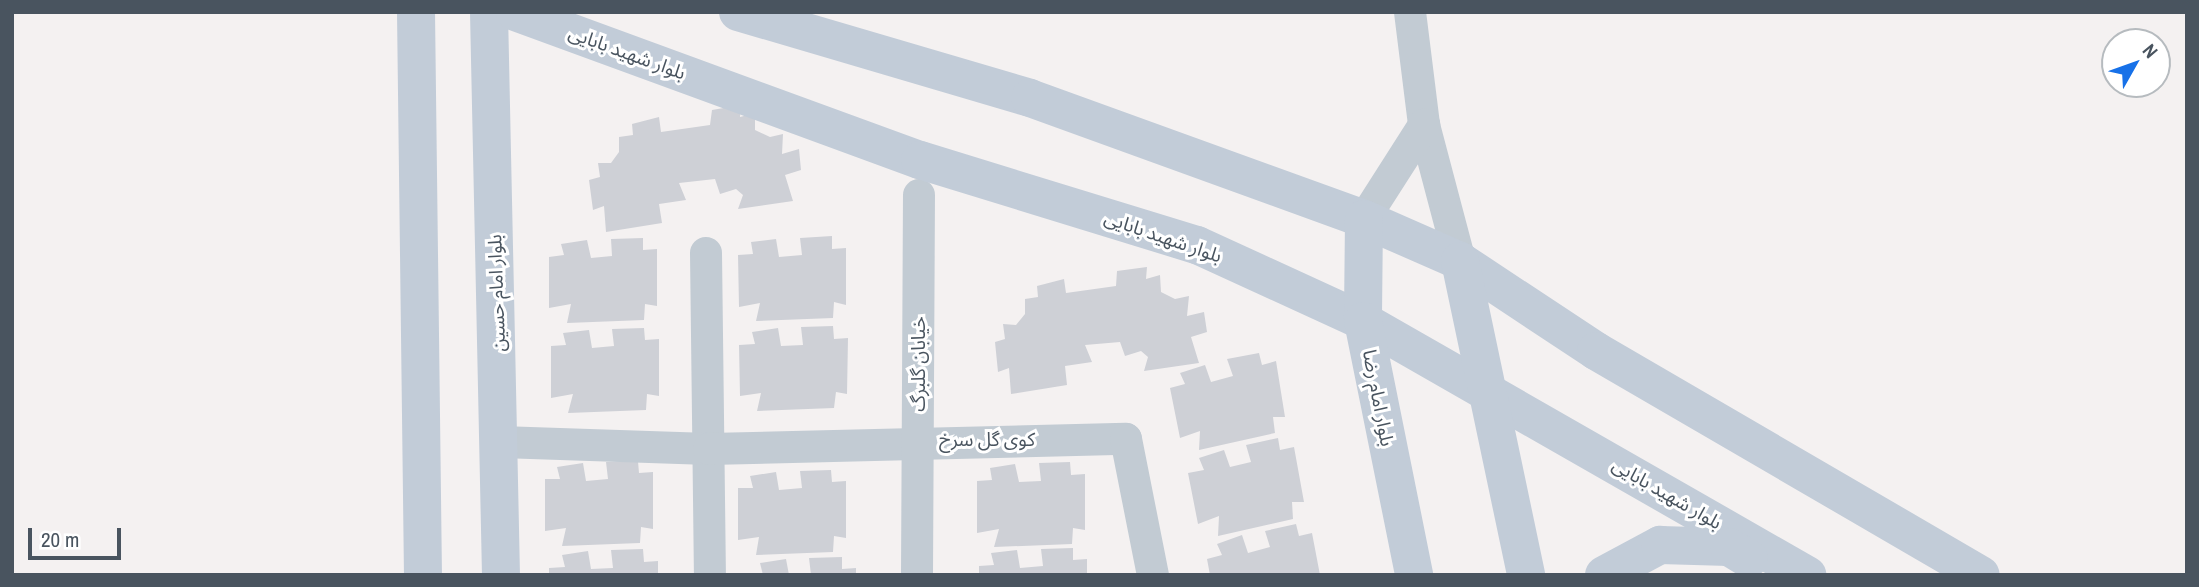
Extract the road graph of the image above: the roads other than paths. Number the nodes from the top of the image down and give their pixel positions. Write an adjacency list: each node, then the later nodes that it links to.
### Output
1 (416, 12): 16 (main road)
2 (489, 12): 14 (main road, بلوار امام حسین)
3 (515, 12): 11 (main road, بلوار شهید بابایی)
4 (738, 12): 8 (main road)
5 (1410, 12): 6 (street)
6 (1424, 125): 8 (street); 10 (street)
7 (919, 195): 13 (street, خیابان گلبرگ)
8 (1364, 219): 10 (main road); 11 (main road, بلوار امام رضا)
9 (706, 253): 15 (street)
10 (1460, 261): 12 (main road); 26 (main road)
11 (1363, 321): 12 (main road, بلوار شهید بابایی); 21 (main road, بلوار امام رضا)
12 (1486, 390): 22 (main road); 25 (main road, بلوار شهید بابایی)
13 (919, 441): 15 (street, کوی گل سرخ); 19 (street, خیابان گلبرگ); 20 (street, کوی گل سرخ)
14 (501, 442): 15 (street, کوی گل سرخ); 17 (main road, بلوار امام حسین)
15 (709, 449): 18 (street)
16 (423, 575)
17 (501, 575)
18 (710, 575)
19 (917, 575)
20 (1153, 575)
21 (1414, 575)
22 (1526, 575)
23 (1604, 575): 24 (main road)
24 (1775, 575)
25 (1807, 575)
26 (1981, 575)

